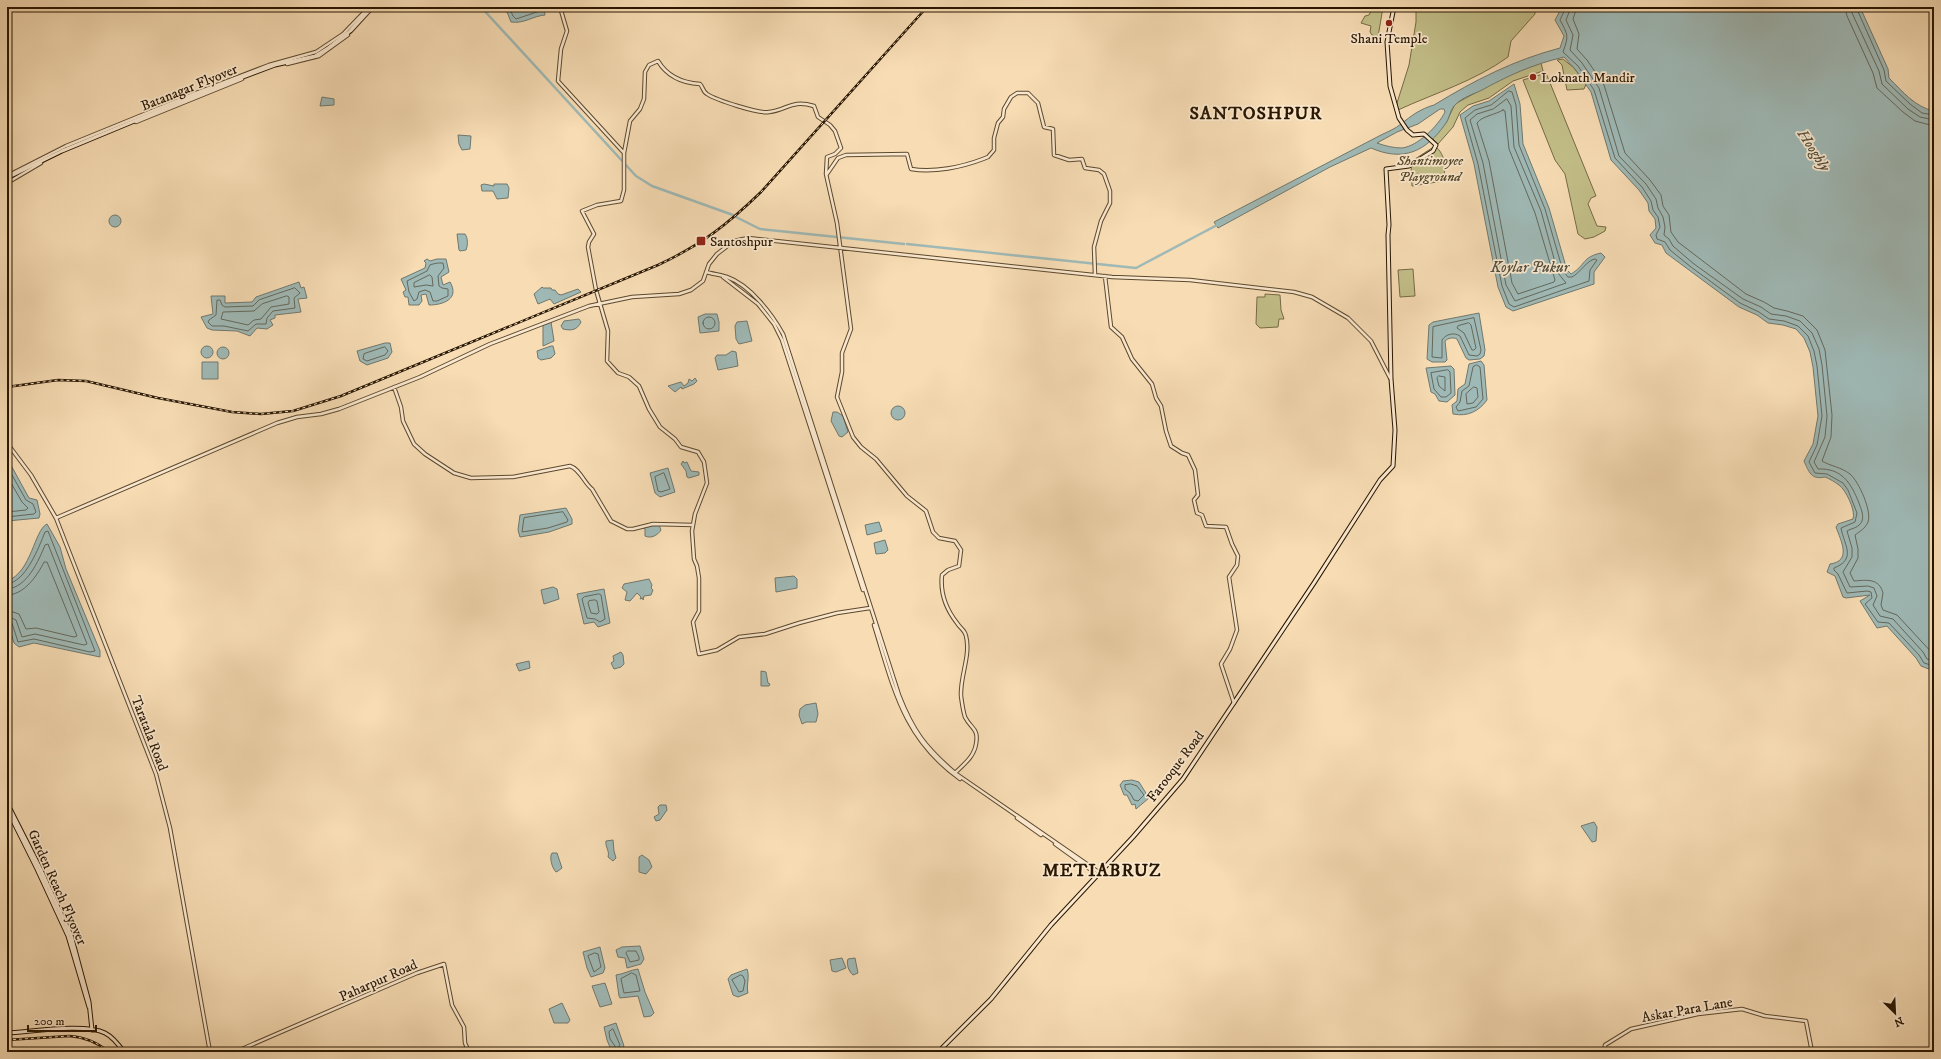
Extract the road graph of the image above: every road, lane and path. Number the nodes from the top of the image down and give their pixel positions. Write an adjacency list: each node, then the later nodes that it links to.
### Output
1 (371, 7): 8 (main road, Batanagar Flyover); 9 (street)
2 (560, 7): 5 (street)
3 (1394, 7): 15 (main road)
4 (841, 148): 5 (street); 6 (street); 7 (street)
5 (624, 153): 14 (street)
6 (844, 155): 7 (street); 12 (street)
7 (826, 174): 10 (street)
8 (7, 177)
9 (7, 183)
10 (839, 245): 11 (street); 12 (street); 22 (street)
11 (706, 272): 14 (street); 20 (street)
12 (1095, 272): 13 (street)
13 (1104, 276): 15 (street); 21 (street)
14 (600, 303): 16 (street); 19 (street)
15 (1391, 379): 21 (main road, Farooque Road)
16 (394, 387): 18 (street); 19 (street)
17 (7, 443): 18 (street, Taratala Road)
18 (56, 518): 30 (street, Taratala Road)
19 (693, 525): 20 (street)
20 (870, 608): 22 (street); 25 (street)
21 (1234, 703): 25 (main road, Farooque Road)
22 (955, 773): 25 (street)
23 (7, 803): 26 (main road, Garden Reach Flyover)
24 (7, 810): 26 (main road, Garden Reach Flyover)
25 (1099, 874): 33 (main road, Farooque Road)
26 (76, 961): 27 (main road, Garden Reach Flyover)
27 (92, 1030): 28 (main road); 29 (main road)
28 (7, 1033)
29 (124, 1052)
30 (210, 1052)
31 (235, 1052): 32 (street, Paharpur Road)
32 (468, 1052)
33 (938, 1052)
34 (1604, 1052): 35 (street, Askar Para Lane)
35 (1812, 1052)

